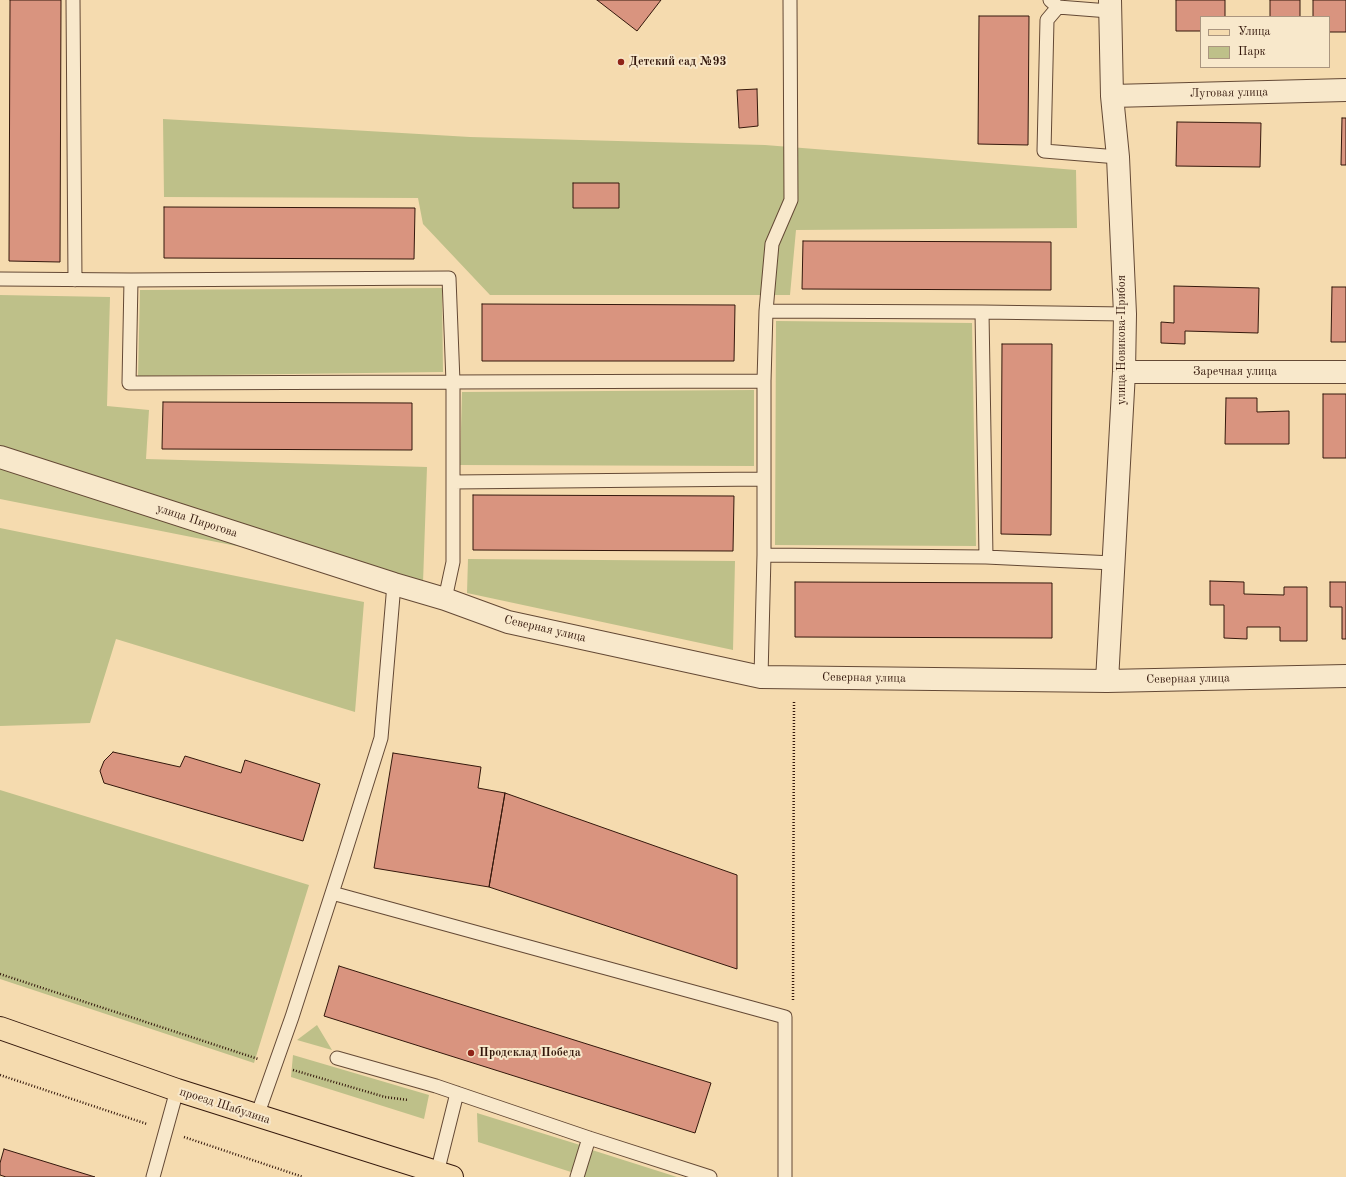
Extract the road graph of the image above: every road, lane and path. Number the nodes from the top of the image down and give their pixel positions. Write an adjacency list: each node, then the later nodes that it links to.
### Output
1 (73, 0): 9 (lane)
2 (790, 0): 11 (lane)
3 (1054, 3): 4 (lane); 7 (lane)
4 (1110, 6): 6 (street, улица Новикова-Прибоя)
5 (1346, 90): 6 (street, Луговая улица)
6 (1112, 96): 7 (street, улица Новикова-Прибоя)
7 (1118, 157): 13 (street, улица Новикова-Прибоя)
8 (0, 279): 9 (lane)
9 (74, 280): 10 (lane)
10 (131, 280): 17 (lane); 17 (lane)
11 (766, 311): 12 (lane); 16 (lane)
12 (982, 312): 13 (lane); 22 (lane)
13 (1125, 314): 14 (street, улица Новикова-Прибоя)
14 (1124, 372): 15 (street, Заречная улица); 23 (street, улица Новикова-Прибоя)
15 (1346, 372)
16 (764, 381): 17 (lane); 19 (lane)
17 (453, 382): 20 (lane)
18 (0, 458): 24 (street, улица Пирогова)
19 (764, 479): 20 (lane); 21 (lane)
20 (453, 482): 25 (lane)
21 (764, 555): 22 (lane); 26 (lane)
22 (986, 557): 23 (lane)
23 (1113, 563): 29 (street, улица Новикова-Прибоя)
24 (394, 584): 25 (street, Северная улица); 30 (lane)
25 (445, 599): 26 (street, Северная улица)
26 (761, 676): 28 (street, Северная улица)
27 (1346, 676): 29 (street, Северная улица)
28 (794, 677): 29 (street, Северная улица); 32 (path)
29 (1107, 681)
30 (332, 893): 35 (lane); 45 (lane)
31 (0, 974): 35 (path)
32 (793, 1002)
33 (0, 1028): 36 (main road, проезд Шабулина)
34 (337, 1058): 37 (lane)
35 (275, 1065): 38 (path); 39 (lane)
36 (177, 1090): 39 (main road, проезд Шабулина); 42 (lane)
37 (457, 1093): 40 (lane); 41 (lane)
38 (412, 1100)
39 (257, 1116): 41 (main road, проезд Шабулина)
40 (589, 1138): 43 (lane); 44 (lane)
41 (445, 1175)
42 (153, 1177)
43 (577, 1177)
44 (710, 1177)
45 (785, 1177)

